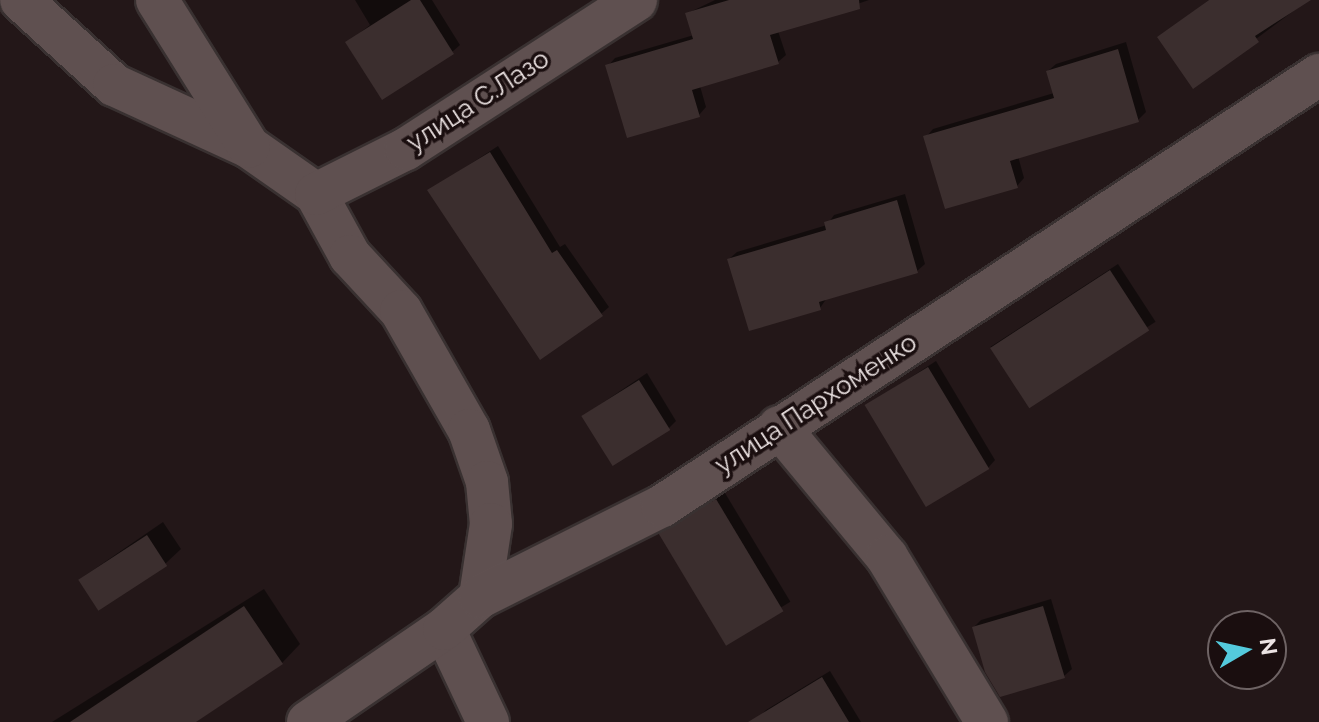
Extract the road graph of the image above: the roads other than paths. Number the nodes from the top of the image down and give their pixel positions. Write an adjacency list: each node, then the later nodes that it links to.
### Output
1 (21, 0): 5 (street)
2 (157, 0): 5 (street)
3 (636, 0): 6 (street, улица С.Лазо)
4 (1319, 75): 7 (street, улица Пархоменко)
5 (249, 147): 6 (street)
6 (316, 194): 8 (street)
7 (779, 427): 8 (street, улица Пархоменко); 12 (street)
8 (480, 597): 9 (street, улица Пархоменко)
9 (444, 629): 10 (street, улица Пархоменко); 11 (street)
10 (308, 722)
11 (488, 722)
12 (987, 722)

